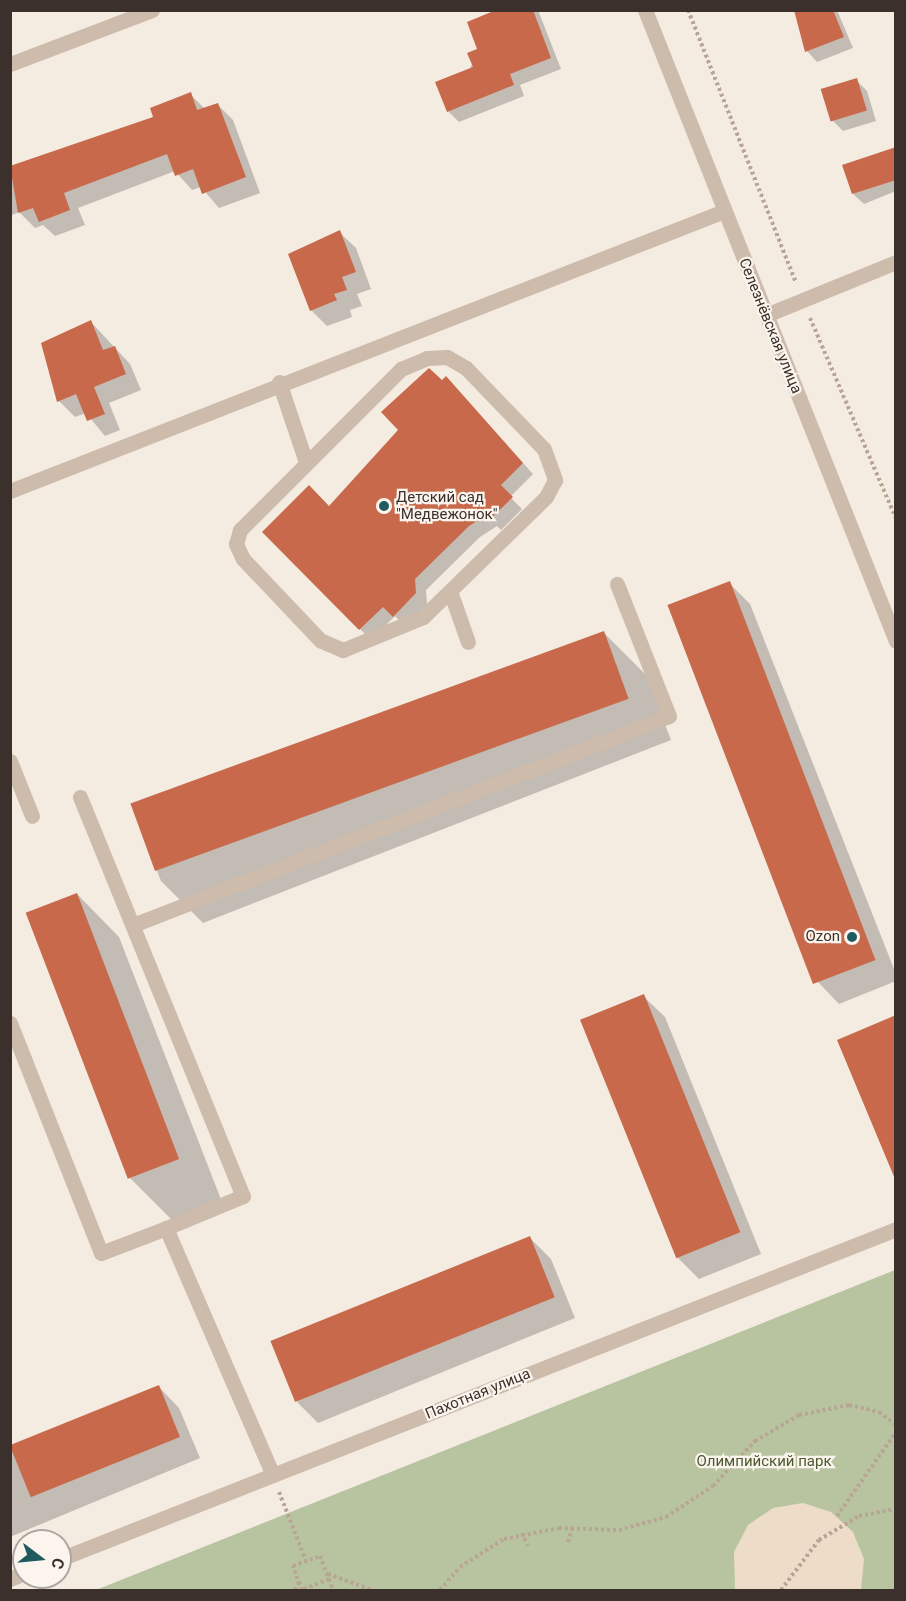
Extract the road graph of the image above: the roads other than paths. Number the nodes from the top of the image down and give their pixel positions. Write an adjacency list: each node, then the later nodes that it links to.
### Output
1 (152, 10): 3 (street)
2 (645, 10): 4 (street, Селезнёвская улица)
3 (10, 64)
4 (724, 211): 6 (street, Селезнёвская улица); 7 (street)
5 (896, 262): 6 (street)
6 (766, 315): 12 (street, Селезнёвская улица)
7 (279, 382): 8 (street); 9 (street)
8 (306, 462): 11 (street); 11 (street)
9 (10, 490)
10 (617, 584): 17 (street)
11 (450, 591): 13 (street)
12 (896, 641)
13 (468, 642)
14 (10, 761): 16 (street)
15 (80, 797): 17 (street)
16 (32, 816)
17 (133, 925): 19 (street)
18 (10, 1023): 19 (street)
19 (166, 1228): 21 (street)
20 (896, 1229): 21 (street, Пахотная улица)
21 (273, 1475): 22 (street, Пахотная улица)
22 (72, 1554)

